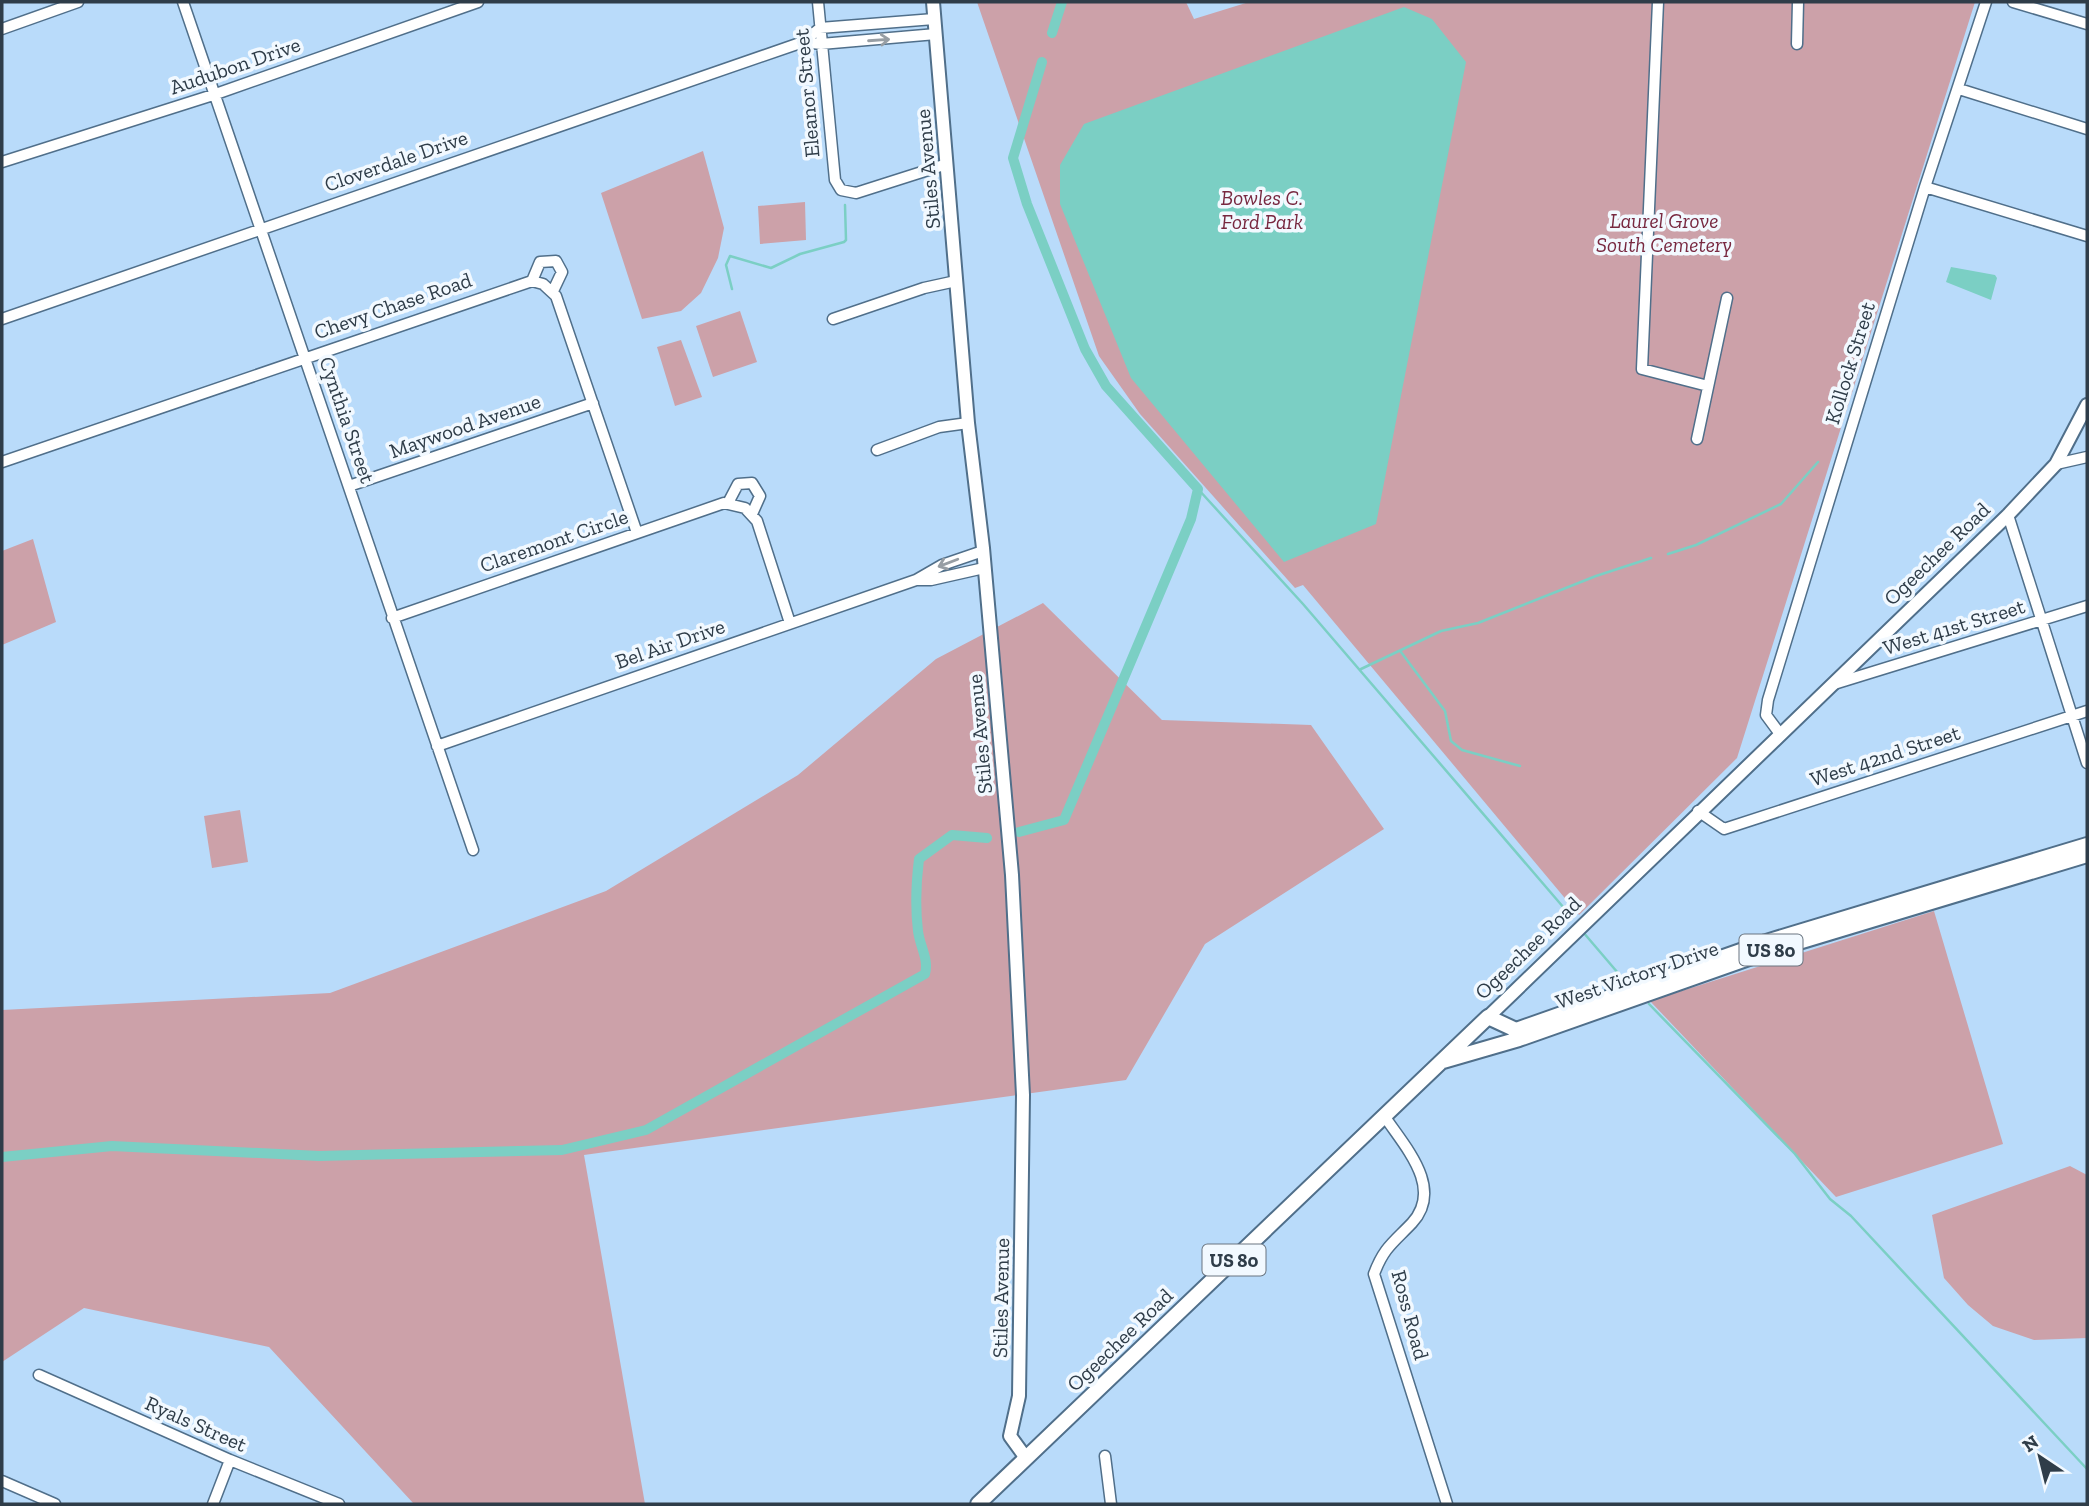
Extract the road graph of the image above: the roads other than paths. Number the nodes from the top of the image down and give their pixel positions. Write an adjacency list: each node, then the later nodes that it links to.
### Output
1 (78, 2): 13 (street)
2 (183, 2): 19 (street, Cynthia Street)
3 (478, 2): 19 (street, Audubon Drive)
4 (818, 2): 12 (street, Eleanor Street)
5 (933, 2): 10 (street, Stiles Avenue)
6 (1658, 2): 33 (street)
7 (1798, 2): 17 (street)
8 (1986, 2): 18 (street, Kollock Street)
9 (2012, 2): 11 (street)
10 (934, 19): 12 (street); 14 (street, Stiles Avenue)
11 (2087, 24)
12 (820, 28): 15 (street, Cloverdale Drive); 16 (street, Eleanor Street)
13 (2, 29)
14 (936, 34): 16 (street, Cloverdale Drive, one-way to 14); 22 (street, Stiles Avenue)
15 (803, 42): 16 (street, Cloverdale Drive); 24 (street, Cloverdale Drive)
16 (821, 44): 22 (street, Eleanor Street)
17 (1797, 44)
18 (1959, 89): 20 (street); 23 (street, Kollock Street)
19 (214, 95): 21 (street, Audubon Drive); 24 (street, Cynthia Street)
20 (2087, 129)
21 (2, 163)
22 (947, 164): 27 (street, Stiles Avenue)
23 (1925, 187): 25 (street); 57 (street, Kollock Street)
24 (261, 229): 30 (street, Cloverdale Drive); 32 (street, Cynthia Street)
25 (2087, 236)
26 (532, 281): 28 (street); 28 (street); 32 (street, Chevy Chase Road)
27 (956, 281): 31 (street); 36 (street, Stiles Avenue)
28 (553, 291): 34 (street)
29 (1727, 298): 33 (street)
30 (2, 318)
31 (832, 320)
32 (305, 356): 40 (street, Chevy Chase Road); 42 (street, Cynthia Street)
33 (1708, 386): 37 (street)
34 (593, 402): 42 (street, Maywood Avenue); 46 (street)
35 (2087, 405): 41 (street, Ogeechee Road)
36 (968, 424): 38 (street); 47 (street, Stiles Avenue)
37 (1697, 439)
38 (877, 450)
39 (2087, 457): 41 (street)
40 (2, 462)
41 (2056, 464): 45 (street, Ogeechee Road)
42 (349, 486): 51 (street, Cynthia Street)
43 (728, 503): 44 (street); 44 (street, Claremont Circle); 46 (street, Claremont Circle)
44 (752, 514): 53 (street, Claremont Circle)
45 (2008, 515): 52 (street); 54 (street, Ogeechee Road)
46 (637, 533): 51 (street, Claremont Circle)
47 (983, 551): 48 (street, Stiles Avenue); 49 (street, Bel Air Drive, one-way to 49)
48 (984, 568): 49 (street, Bel Air Drive); 69 (street, Stiles Avenue)
49 (916, 580): 53 (street, Bel Air Drive)
50 (2087, 606): 52 (street, West 41st Street)
51 (392, 618): 58 (street, Cynthia Street)
52 (2040, 621): 54 (street, West 41st Street); 56 (street)
53 (790, 623): 58 (street, Bel Air Drive)
54 (1832, 684): 57 (street, Ogeechee Road)
55 (2087, 711): 56 (street, West 42nd Street)
56 (2072, 716): 59 (street); 60 (street, West 42nd Street)
57 (1780, 734): 60 (street, Ogeechee Road)
58 (437, 746): 62 (street, Cynthia Street)
59 (2087, 763)
60 (1698, 811): 64 (street, Ogeechee Road)
61 (2087, 845): 64 (main road, West Victory Drive / US 80)
62 (473, 850)
63 (2087, 855): 65 (main road, West Victory Drive / US 80)
64 (1488, 1017): 65 (main road, Ogeechee Road / US 80)
65 (1441, 1061): 66 (main road, Ogeechee Road / US 80)
66 (1385, 1117): 69 (main road, Ogeechee Road / US 80); 77 (street, Ross Road)
67 (39, 1375): 70 (street, Ryals Street)
68 (1105, 1456): 76 (street)
69 (1026, 1458): 75 (main road, Ogeechee Road / US 80)
70 (230, 1460): 73 (street); 74 (street, Ryals Street)
71 (2, 1481): 72 (street)
72 (55, 1504)
73 (213, 1504)
74 (339, 1504)
75 (978, 1504)
76 (1111, 1504)
77 (1447, 1504)

